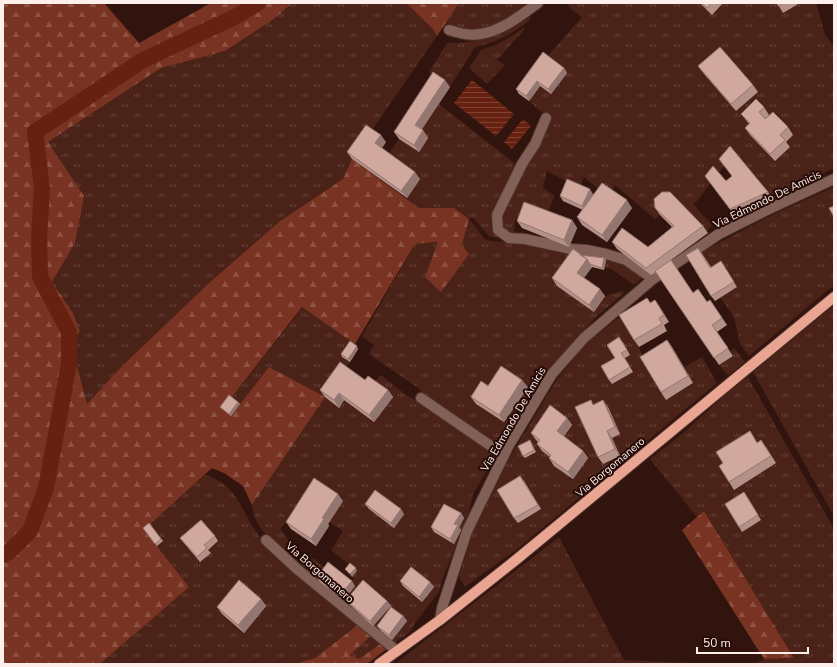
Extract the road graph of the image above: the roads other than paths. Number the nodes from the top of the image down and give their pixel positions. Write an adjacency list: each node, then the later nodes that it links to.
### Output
1 (538, 3): 2 (street)
2 (449, 30)
3 (546, 118): 5 (street)
4 (834, 179): 5 (street, Via Edmondo De Amicis)
5 (653, 279): 8 (street, Via Edmondo De Amicis)
6 (834, 297): 10 (main road, Via Borgomanero)
7 (421, 398): 8 (street)
8 (504, 455): 10 (street, Via Edmondo De Amicis)
9 (266, 540): 11 (street, Via Borgomanero)
10 (440, 620): 11 (main road, Via Borgomanero)
11 (397, 651): 12 (main road, Via Borgomanero)
12 (379, 664)

